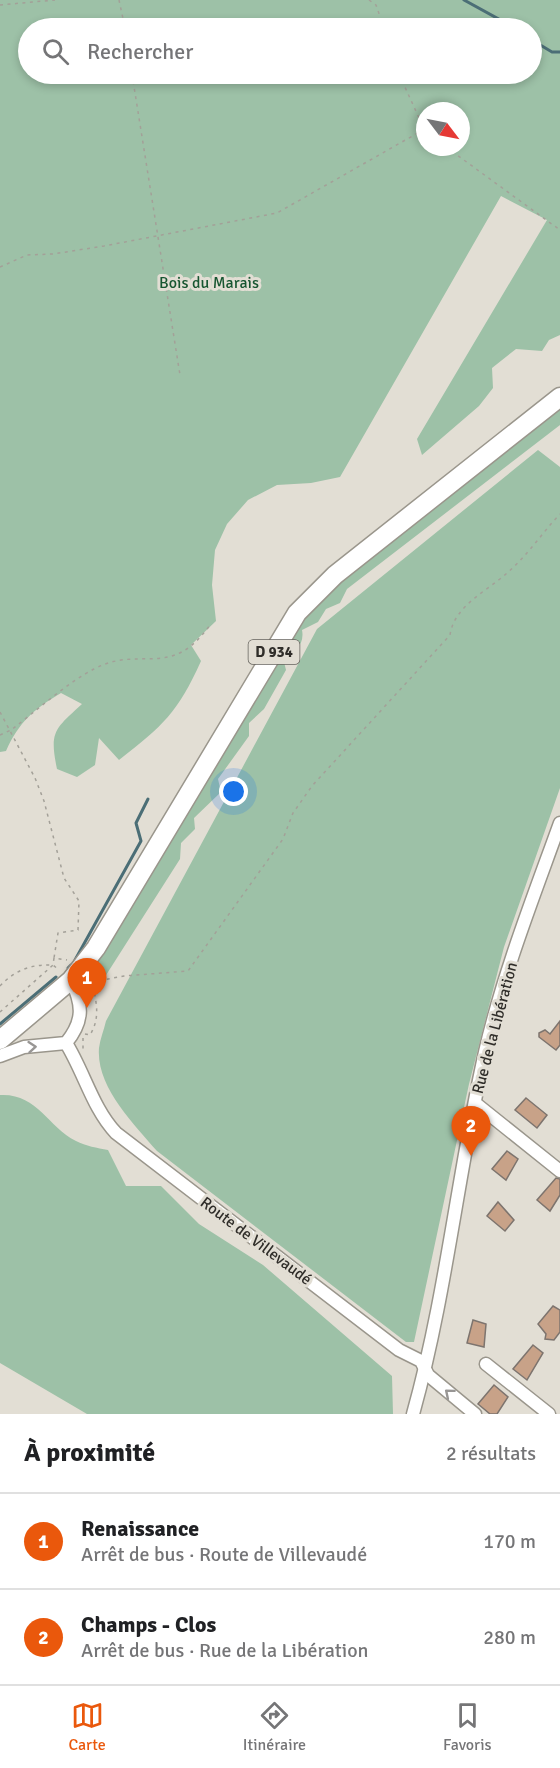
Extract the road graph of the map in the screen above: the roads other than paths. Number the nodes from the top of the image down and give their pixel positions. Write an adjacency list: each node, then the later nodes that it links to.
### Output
1 (560, 398): 3 (main road, D 934)
2 (560, 823): 8 (street, Rue de la Libération)
3 (71, 980): 4 (main road, D 934); 5 (street); 6 (main road, D 934)
4 (0, 1040)
5 (66, 1043): 7 (street, one-way to 5); 11 (street, Route de Villevaudé)
6 (0, 1047)
7 (0, 1056)
8 (475, 1103): 9 (street); 11 (street, Rue de la Libération)
9 (560, 1171)
10 (486, 1364): 14 (street)
11 (426, 1370): 12 (street, Rue de la Libération); 13 (street, Route de Villevaudé, one-way to 11)
12 (413, 1414)
13 (475, 1414)
14 (549, 1414)

